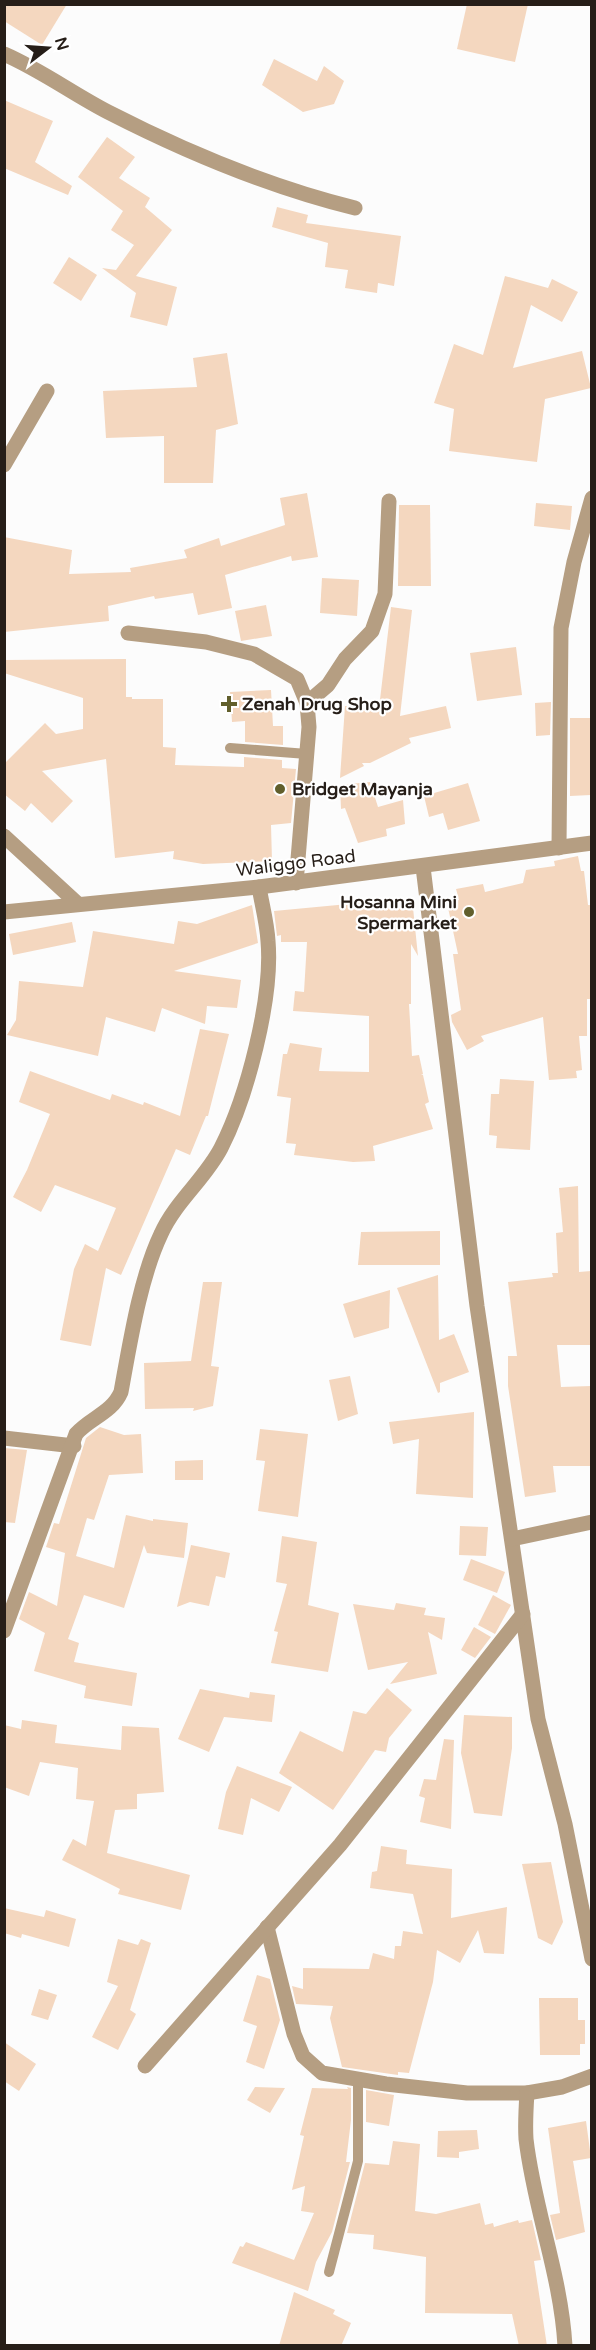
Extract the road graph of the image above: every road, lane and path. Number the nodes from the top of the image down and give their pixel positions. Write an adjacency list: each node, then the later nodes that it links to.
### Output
1 (4, 54): 2 (street)
2 (355, 207)
3 (48, 391): 4 (street)
4 (4, 465)
5 (591, 498): 13 (street)
6 (389, 501): 8 (street)
7 (128, 633): 8 (street)
8 (307, 703): 10 (street)
9 (230, 748): 10 (lane)
10 (307, 753): 15 (street)
11 (4, 836): 17 (street)
12 (591, 843): 13 (street, Waliggo Road)
13 (559, 848): 14 (street, Waliggo Road)
14 (423, 867): 15 (street, Waliggo Road); 22 (street)
15 (296, 883): 16 (street, Waliggo Road)
16 (260, 887): 17 (street, Waliggo Road); 20 (street)
17 (78, 904): 18 (street, Waliggo Road)
18 (4, 912)
19 (4, 1438): 20 (street)
20 (74, 1446): 24 (street)
21 (591, 1522): 22 (street)
22 (512, 1539): 23 (street)
23 (523, 1614): 25 (street); 26 (street)
24 (4, 1630)
25 (267, 1927): 27 (street); 29 (street)
26 (591, 1959)
27 (145, 2066)
28 (591, 2076): 30 (street)
29 (358, 2080): 30 (street); 31 (lane)
30 (526, 2093): 32 (street)
31 (329, 2272)
32 (565, 2346)

